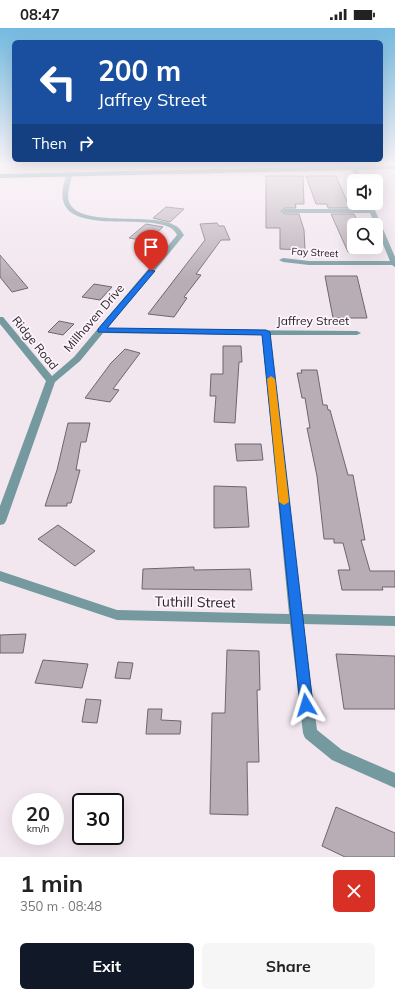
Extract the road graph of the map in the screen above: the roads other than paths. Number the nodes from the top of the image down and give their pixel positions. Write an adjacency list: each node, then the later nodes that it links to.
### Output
1 (65, 203): 7 (street, Millhaven Drive)
2 (372, 210): 3 (street); 5 (street)
3 (285, 211)
4 (283, 260): 5 (street, Fay Street)
5 (395, 264)
6 (0, 319): 10 (street, Ridge Road)
7 (101, 330): 8 (street, Jaffrey Street); 10 (street, Millhaven Drive)
8 (266, 332): 9 (street, Jaffrey Street); 13 (street)
9 (357, 333)
10 (51, 382): 11 (street, Millhaven Drive)
11 (0, 521)
12 (0, 576): 13 (street, Tuthill Street)
13 (296, 619): 14 (street, Tuthill Street); 15 (street)
14 (395, 620)
15 (395, 781)

